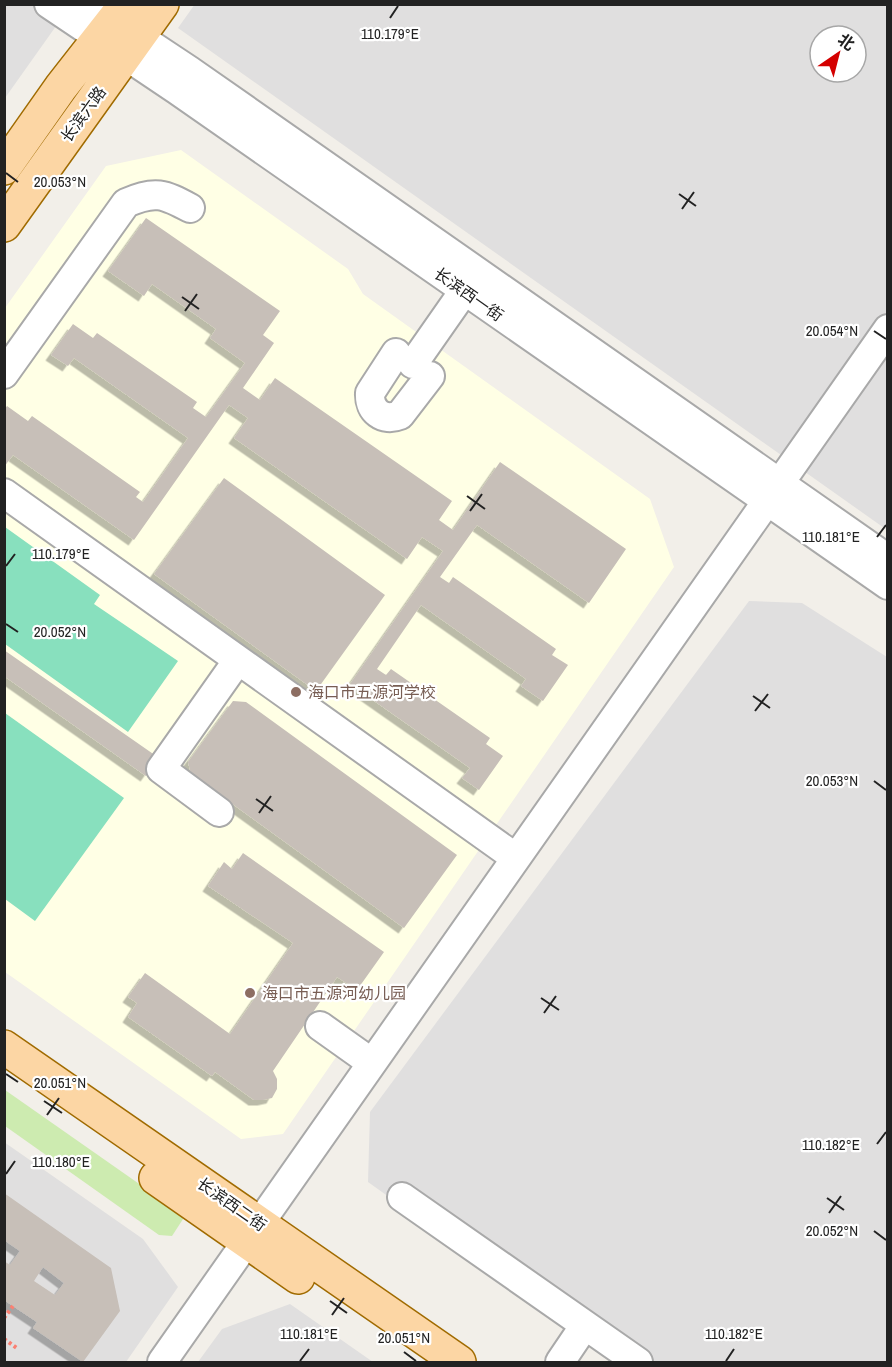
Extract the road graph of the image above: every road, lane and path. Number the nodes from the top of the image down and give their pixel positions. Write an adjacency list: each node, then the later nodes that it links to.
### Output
1 (49, 4): 3 (street, 长滨西一街)
2 (162, 4): 3 (main road, 长滨六路)
3 (116, 28): 4 (main road, 长滨六路); 6 (main road, 长滨六路); 7 (street, 长滨西一街); 11 (street, 长滨西一街)
4 (4, 168)
5 (190, 208): 10 (street)
6 (4, 225)
7 (464, 291): 9 (street); 11 (street, 长滨西一街)
8 (888, 328): 11 (street)
9 (413, 364)
10 (4, 374)
11 (772, 491): 13 (street, 长滨西一街); 14 (street, 长滨西一街); 17 (street)
12 (4, 493): 15 (street)
13 (888, 559)
14 (888, 585)
15 (238, 660): 16 (street); 17 (street)
16 (219, 812)
17 (516, 858): 20 (street)
18 (320, 1026): 20 (street)
19 (4, 1047): 23 (main road, 长滨西二街)
20 (372, 1063): 23 (street)
21 (4, 1072): 23 (main road, 长滨西二街)
22 (402, 1197): 26 (street)
23 (253, 1233): 30 (street); 31 (main road, 长滨西二街); 32 (main road, 长滨西二街)
24 (13, 1306): 25 (path)
25 (4, 1318)
26 (585, 1325): 29 (street); 33 (street)
27 (4, 1339): 28 (path)
28 (18, 1349)
29 (620, 1358)
30 (162, 1362)
31 (422, 1362)
32 (459, 1362)
33 (560, 1362)

